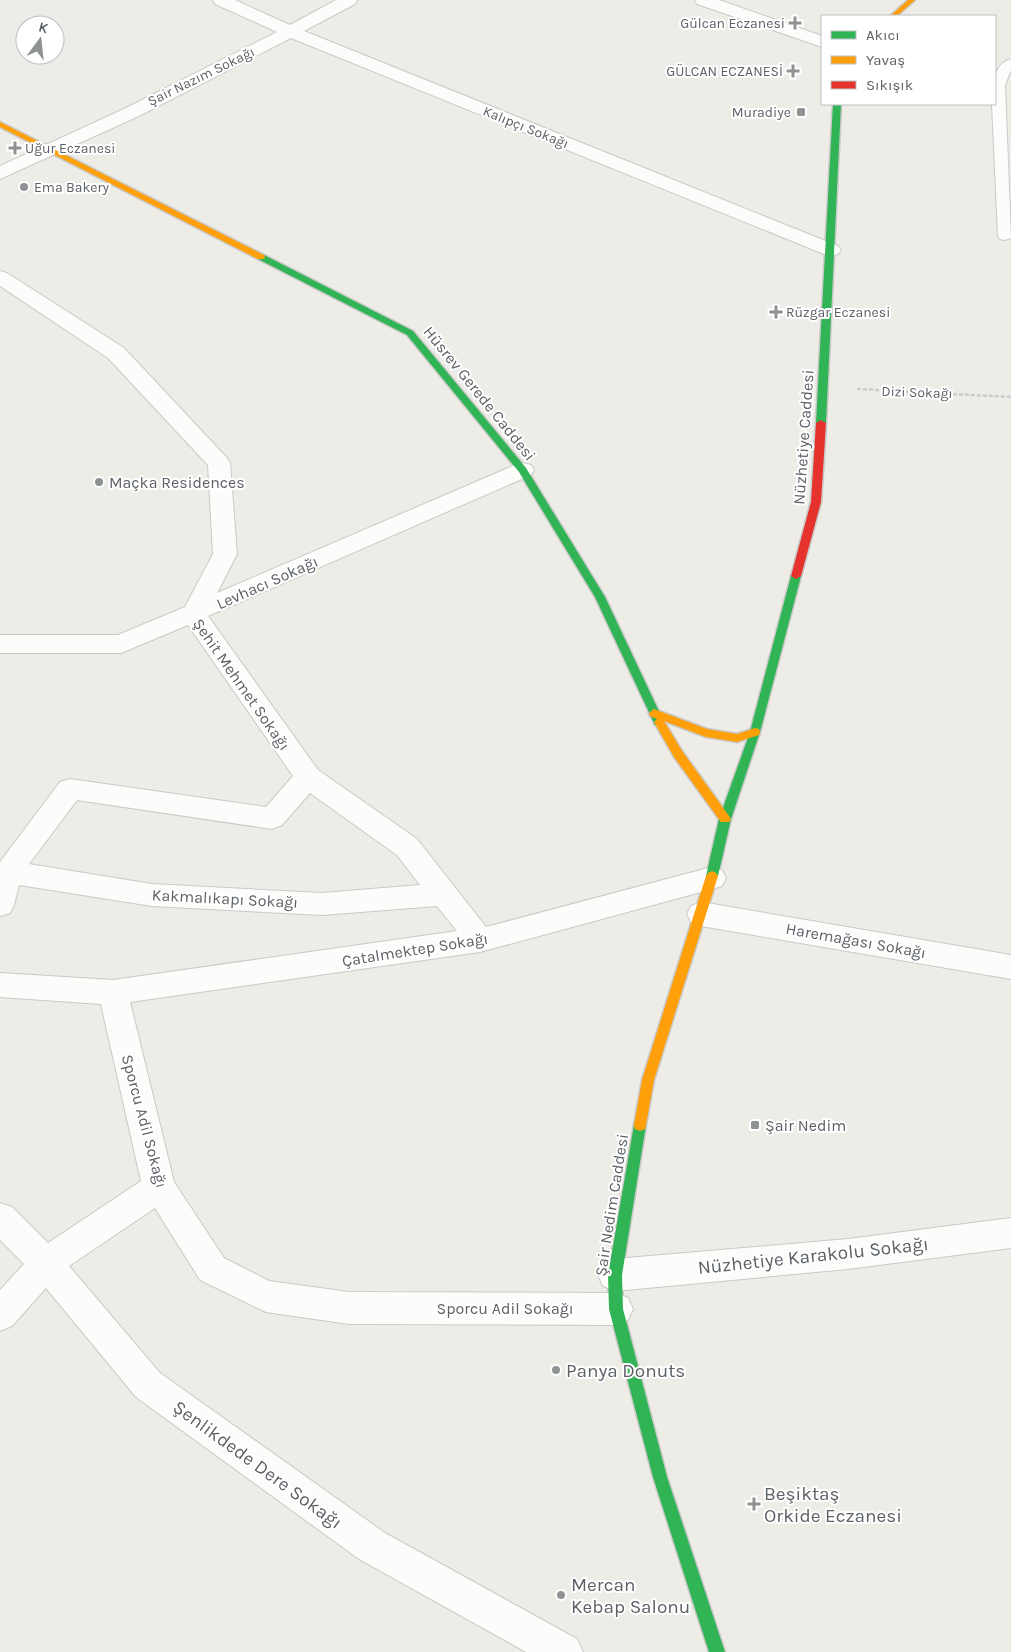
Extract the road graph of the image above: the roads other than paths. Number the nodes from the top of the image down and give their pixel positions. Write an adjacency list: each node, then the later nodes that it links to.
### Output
1 (221, 0): 6 (street, Kalıpçı Sokağı)
2 (349, 0): 6 (street, Şair Nazım Sokağı)
3 (703, 0): 7 (street)
4 (912, 0): 5 (street)
5 (894, 15)
6 (290, 32): 12 (street, Şair Nazım Sokağı); 15 (street, Kalıpçı Sokağı)
7 (821, 42)
8 (1011, 63): 9 (lane)
9 (1005, 85): 14 (lane)
10 (838, 105): 15 (street, Nüzhetiye Caddesi)
11 (0, 124): 12 (street, Hüsrev Gerede Caddesi)
12 (52, 150): 13 (street, Şair Nazım Sokağı); 17 (street, Hüsrev Gerede Caddesi)
13 (0, 173)
14 (1005, 236)
15 (831, 250): 21 (street, Nüzhetiye Caddesi)
16 (0, 277): 18 (street, Şehit Mehmet Sokağı)
17 (523, 470): 18 (street, Levhacı Sokağı); 20 (street, Hüsrev Gerede Caddesi)
18 (192, 614): 19 (street, Levhacı Sokağı); 22 (street, Şehit Mehmet Sokağı)
19 (0, 644)
20 (654, 713): 21 (street); 23 (street, Hüsrev Gerede Caddesi)
21 (755, 732): 23 (street, Nüzhetiye Caddesi)
22 (308, 777): 24 (street); 26 (street, Şehit Mehmet Sokağı)
23 (725, 820): 25 (street, Şair Nedim Caddesi)
24 (8, 872): 26 (street, Kakmalıkapı Sokağı); 27 (street)
25 (712, 878): 28 (street, Şair Nedim Caddesi); 29 (street, Çatalmektep Sokağı)
26 (444, 894): 29 (street, Şehit Mehmet Sokağı)
27 (0, 905)
28 (701, 914): 30 (street, Haremağası Sokağı); 37 (street, Şair Nedim Caddesi)
29 (480, 940): 32 (street, Çatalmektep Sokağı)
30 (1011, 966)
31 (0, 985): 32 (street)
32 (112, 992): 33 (street, Sporcu Adil Sokağı)
33 (159, 1187): 36 (street); 38 (street, Sporcu Adil Sokağı)
34 (0, 1218): 36 (street, Şenlikdede Dere Sokağı)
35 (1011, 1233): 37 (street, Nüzhetiye Karakolu Sokağı)
36 (46, 1262): 39 (street); 40 (street, Şenlikdede Dere Sokağı)
37 (615, 1275): 38 (street, Şair Nedim Caddesi)
38 (616, 1309): 41 (street, Şair Nedim Caddesi)
39 (0, 1314)
40 (564, 1652)
41 (716, 1652)

